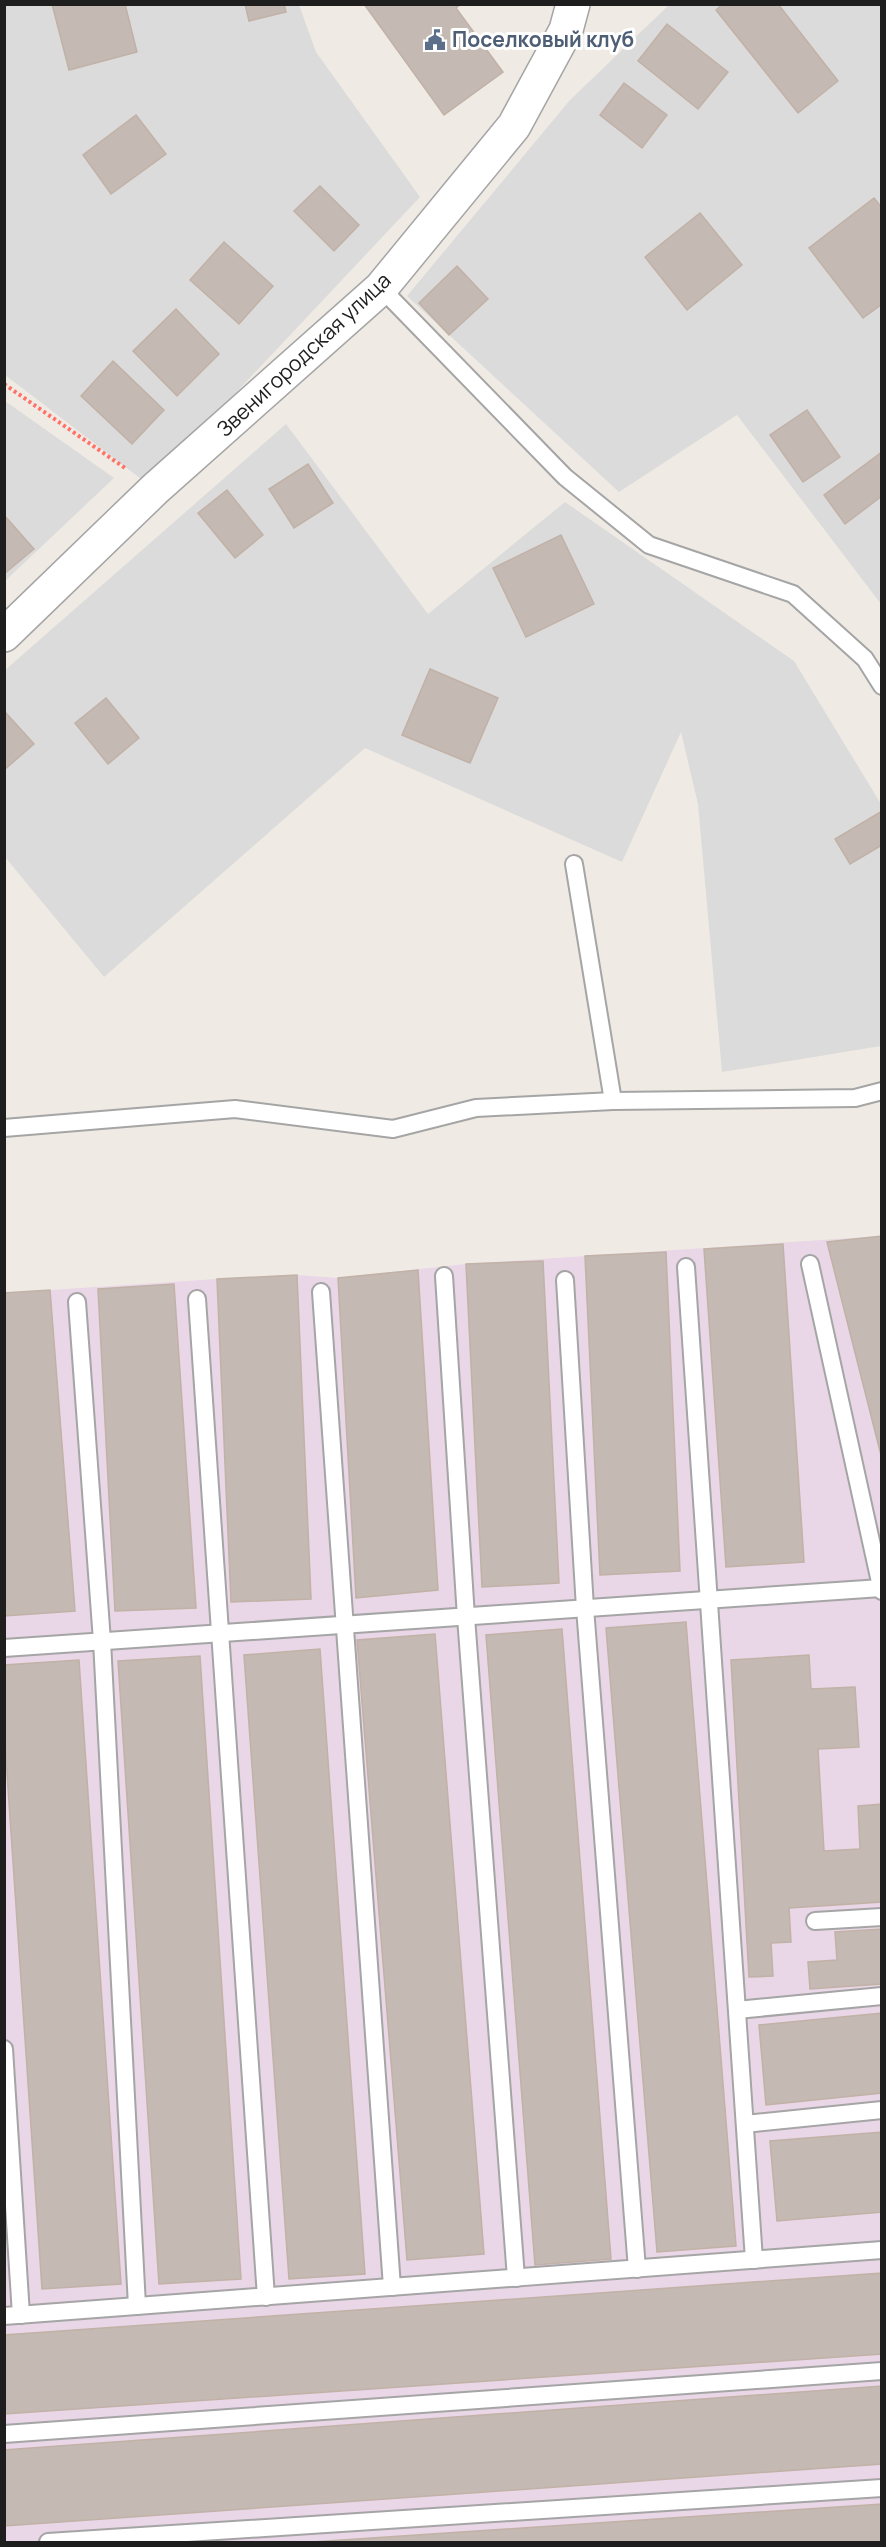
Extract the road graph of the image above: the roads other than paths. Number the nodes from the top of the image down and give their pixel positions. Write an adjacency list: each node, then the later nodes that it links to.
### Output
1 (573, 4): 2 (street, Звенигородская улица)
2 (381, 288): 3 (street, Звенигородская улица); 4 (lane)
3 (4, 635)
4 (882, 686)
5 (574, 864): 7 (lane)
6 (882, 1091): 7 (lane)
7 (613, 1101): 8 (lane)
8 (4, 1128)
9 (810, 1264): 16 (lane)
10 (686, 1267): 17 (lane)
11 (444, 1276): 19 (lane)
12 (565, 1281): 18 (lane)
13 (321, 1292): 20 (lane)
14 (196, 1299): 21 (lane)
15 (77, 1302): 22 (lane)
16 (881, 1590): 17 (lane)
17 (710, 1600): 18 (lane); 27 (lane)
18 (585, 1608): 19 (lane); 33 (lane)
19 (466, 1617): 20 (lane); 34 (lane)
20 (343, 1625): 21 (lane); 35 (lane)
21 (221, 1633): 22 (lane); 36 (lane)
22 (102, 1641): 23 (lane); 37 (lane)
23 (4, 1648)
24 (882, 1917): 25 (lane)
25 (814, 1921)
26 (882, 1996): 27 (lane)
27 (737, 2010): 30 (lane)
28 (4, 2049): 38 (lane)
29 (882, 2110): 30 (lane)
30 (745, 2124): 32 (lane)
31 (882, 2250): 32 (lane)
32 (754, 2260): 33 (lane)
33 (638, 2269): 34 (lane)
34 (516, 2278): 35 (lane)
35 (392, 2287): 36 (lane)
36 (266, 2297): 37 (lane)
37 (137, 2306): 38 (lane)
38 (13, 2316)
39 (882, 2371): 40 (lane)
40 (4, 2434)
41 (882, 2488): 42 (lane)
42 (48, 2542)

